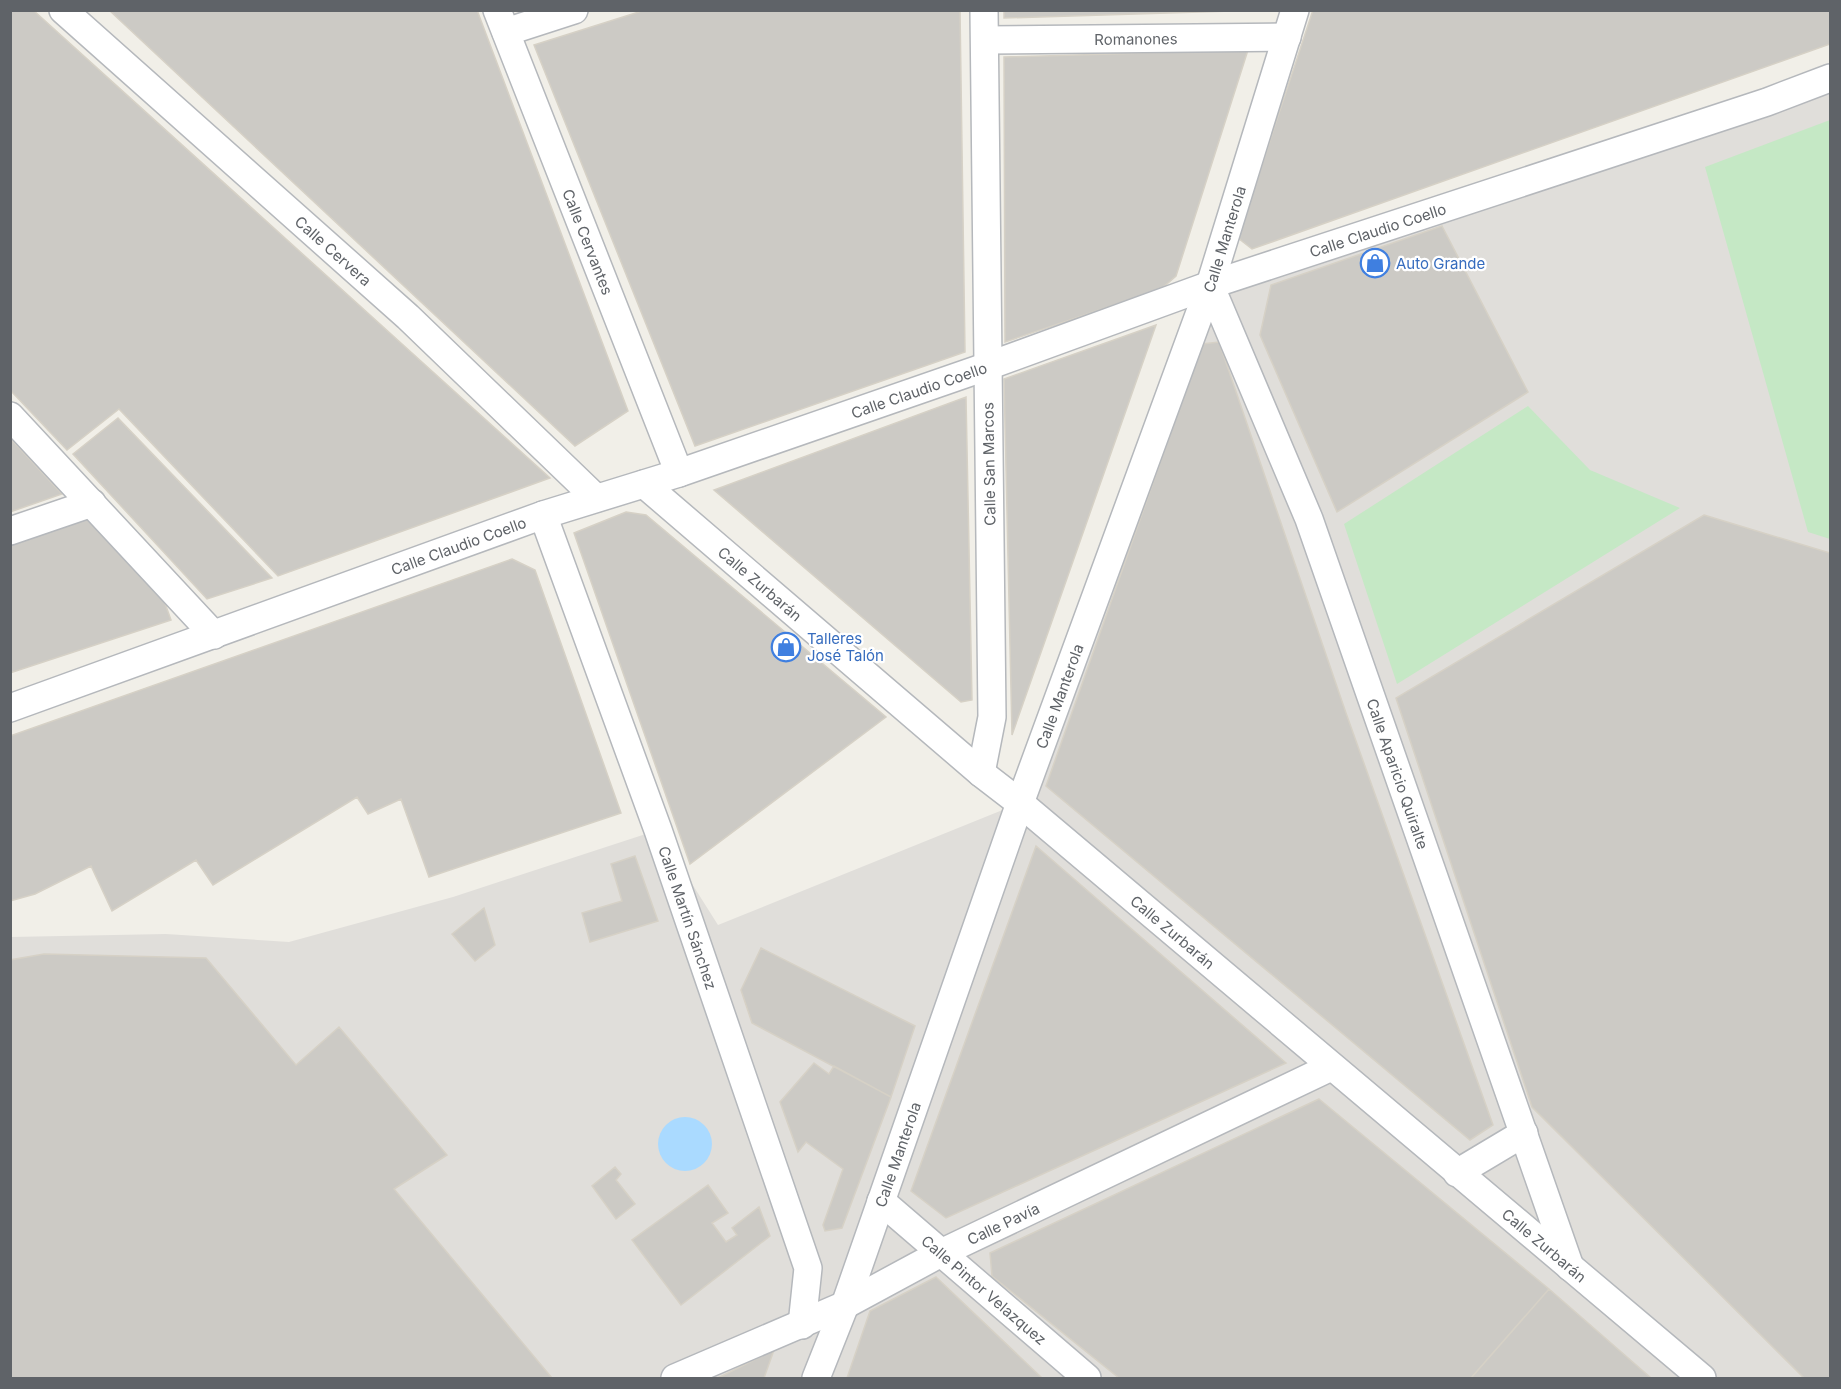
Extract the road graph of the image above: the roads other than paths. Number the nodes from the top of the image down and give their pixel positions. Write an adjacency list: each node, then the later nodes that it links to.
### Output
1 (63, 10): 14 (street, Calle Cervera)
2 (574, 10): 5 (street)
3 (984, 10): 7 (street, Calle San Marcos)
4 (1295, 10): 6 (street, Calle Manterola)
5 (502, 21): 12 (street, Calle Cervantes)
6 (1287, 37): 7 (street, Romanones); 9 (street, Calle Manterola)
7 (986, 40): 10 (street, Calle San Marcos)
8 (1830, 78): 9 (street, Calle Claudio Coello)
9 (1210, 285): 10 (street, Calle Claudio Coello); 21 (street, Calle Manterola); 23 (street, Calle Aparicio Quiralte)
10 (988, 366): 12 (street, Calle Claudio Coello); 20 (street, Calle San Marcos)
11 (10, 416): 15 (street)
12 (679, 473): 13 (street, Calle Claudio Coello)
13 (644, 484): 14 (street, Calle Claudio Coello); 20 (street, Calle Zurbarán)
14 (596, 498): 16 (street, Calle Claudio Coello)
15 (92, 503): 17 (street); 18 (street)
16 (543, 516): 18 (street, Calle Claudio Coello); 29 (street, Calle Martín Sánchez)
17 (10, 531)
18 (214, 635): 19 (street, Calle Claudio Coello)
19 (10, 708)
20 (981, 773): 21 (street, Calle Zurbarán)
21 (1020, 803): 22 (street, Calle Zurbarán); 25 (street, Calle Manterola)
22 (1331, 1067): 24 (street, Calle Zurbarán); 26 (street, Calle Pavía)
23 (1524, 1133): 24 (street); 27 (street, Calle Aparicio Quiralte)
24 (1457, 1173): 27 (street, Calle Zurbarán)
25 (881, 1201): 26 (street, Calle Pintor Velazquez); 28 (street, Calle Manterola)
26 (941, 1253): 28 (street, Calle Pavía); 32 (street, Calle Pintor Velazquez)
27 (1571, 1268): 33 (street, Calle Zurbarán)
28 (845, 1305): 29 (street, Calle Pavía); 31 (street, Calle Manterola)
29 (802, 1324): 30 (street, Calle Pavía)
30 (675, 1378)
31 (816, 1378)
32 (1087, 1378)
33 (1702, 1378)

